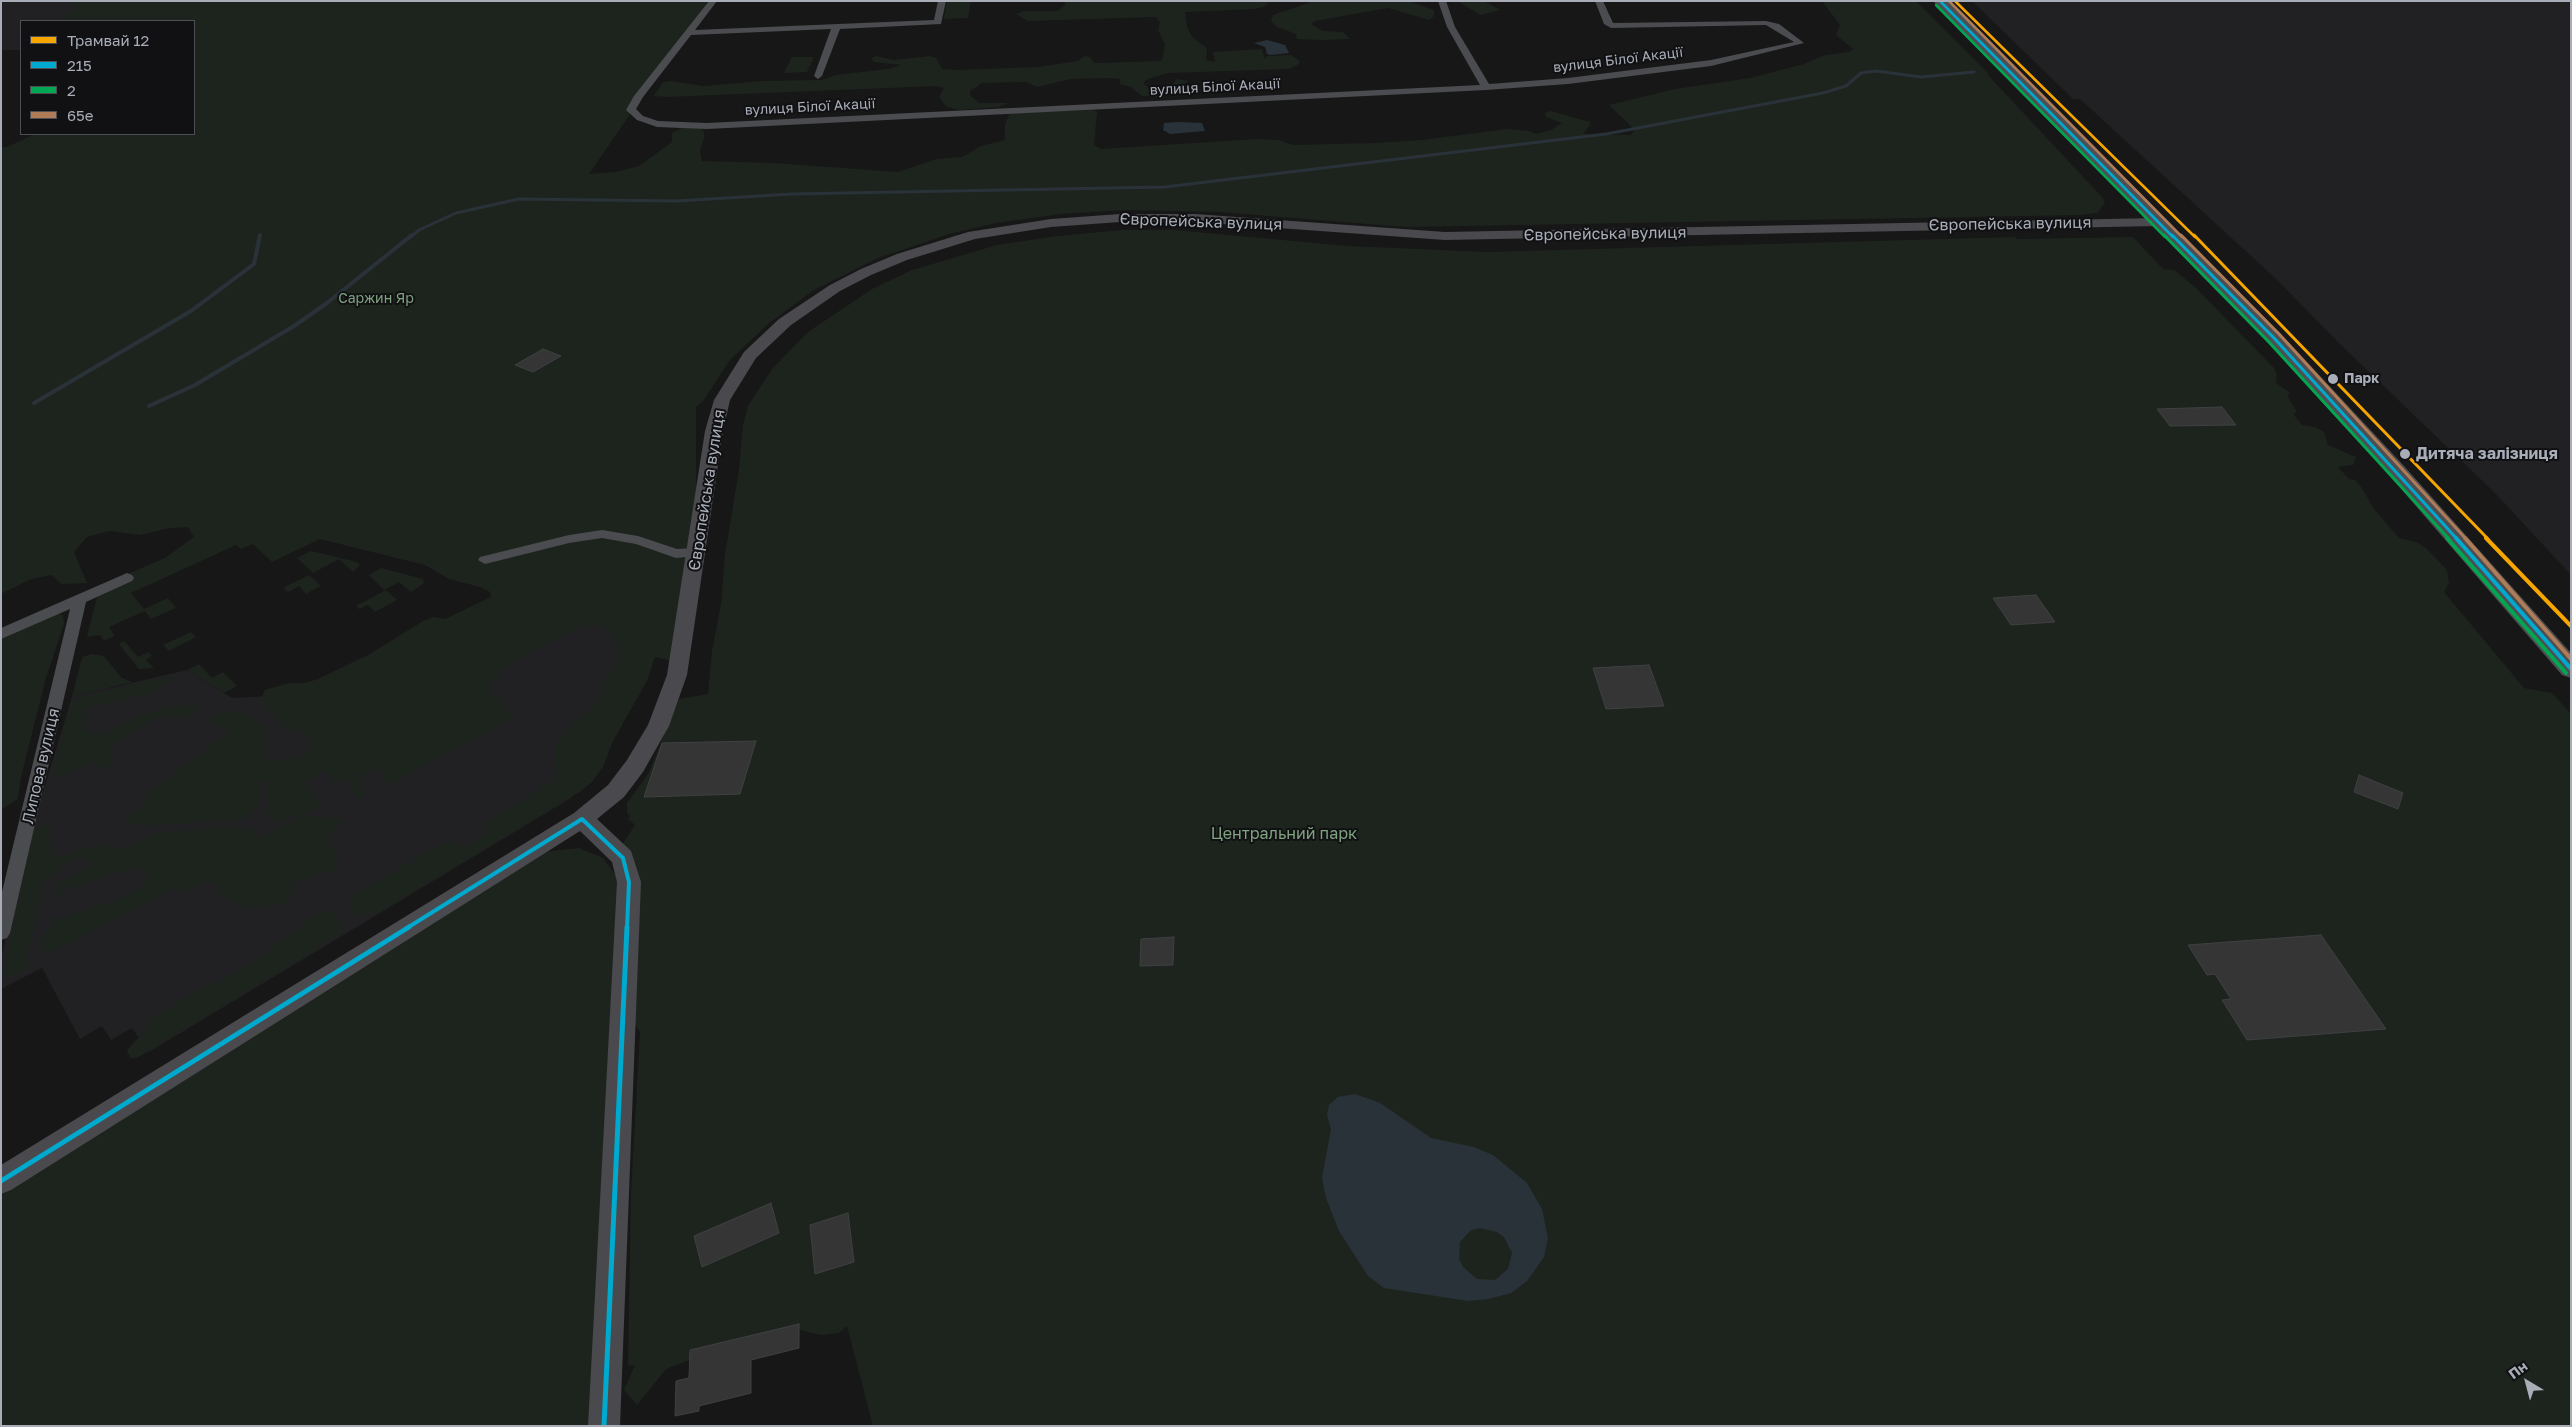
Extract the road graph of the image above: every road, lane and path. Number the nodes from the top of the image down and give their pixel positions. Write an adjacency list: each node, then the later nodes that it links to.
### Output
1 (713, 1): 7 (street)
2 (942, 1): 6 (street)
3 (1442, 1): 9 (street)
4 (1599, 1): 9 (street, вулиця Білої Акації)
5 (1940, 1): 10 (main road)
6 (836, 28): 7 (street); 8 (street)
7 (687, 33): 9 (street, вулиця Білої Акації)
8 (818, 76)
9 (1486, 87)
10 (2158, 222): 11 (main road, Європейська вулиця); 16 (main road)
11 (696, 552): 12 (street); 17 (main road, Європейська вулиця)
12 (486, 560)
13 (127, 578): 14 (street)
14 (80, 598): 15 (street); 18 (street, Липова вулиця)
15 (1, 634)
16 (2571, 669)
17 (582, 819): 19 (main road, Європейська вулиця); 20 (main road)
18 (1, 933)
19 (1, 1181)
20 (604, 1426)

